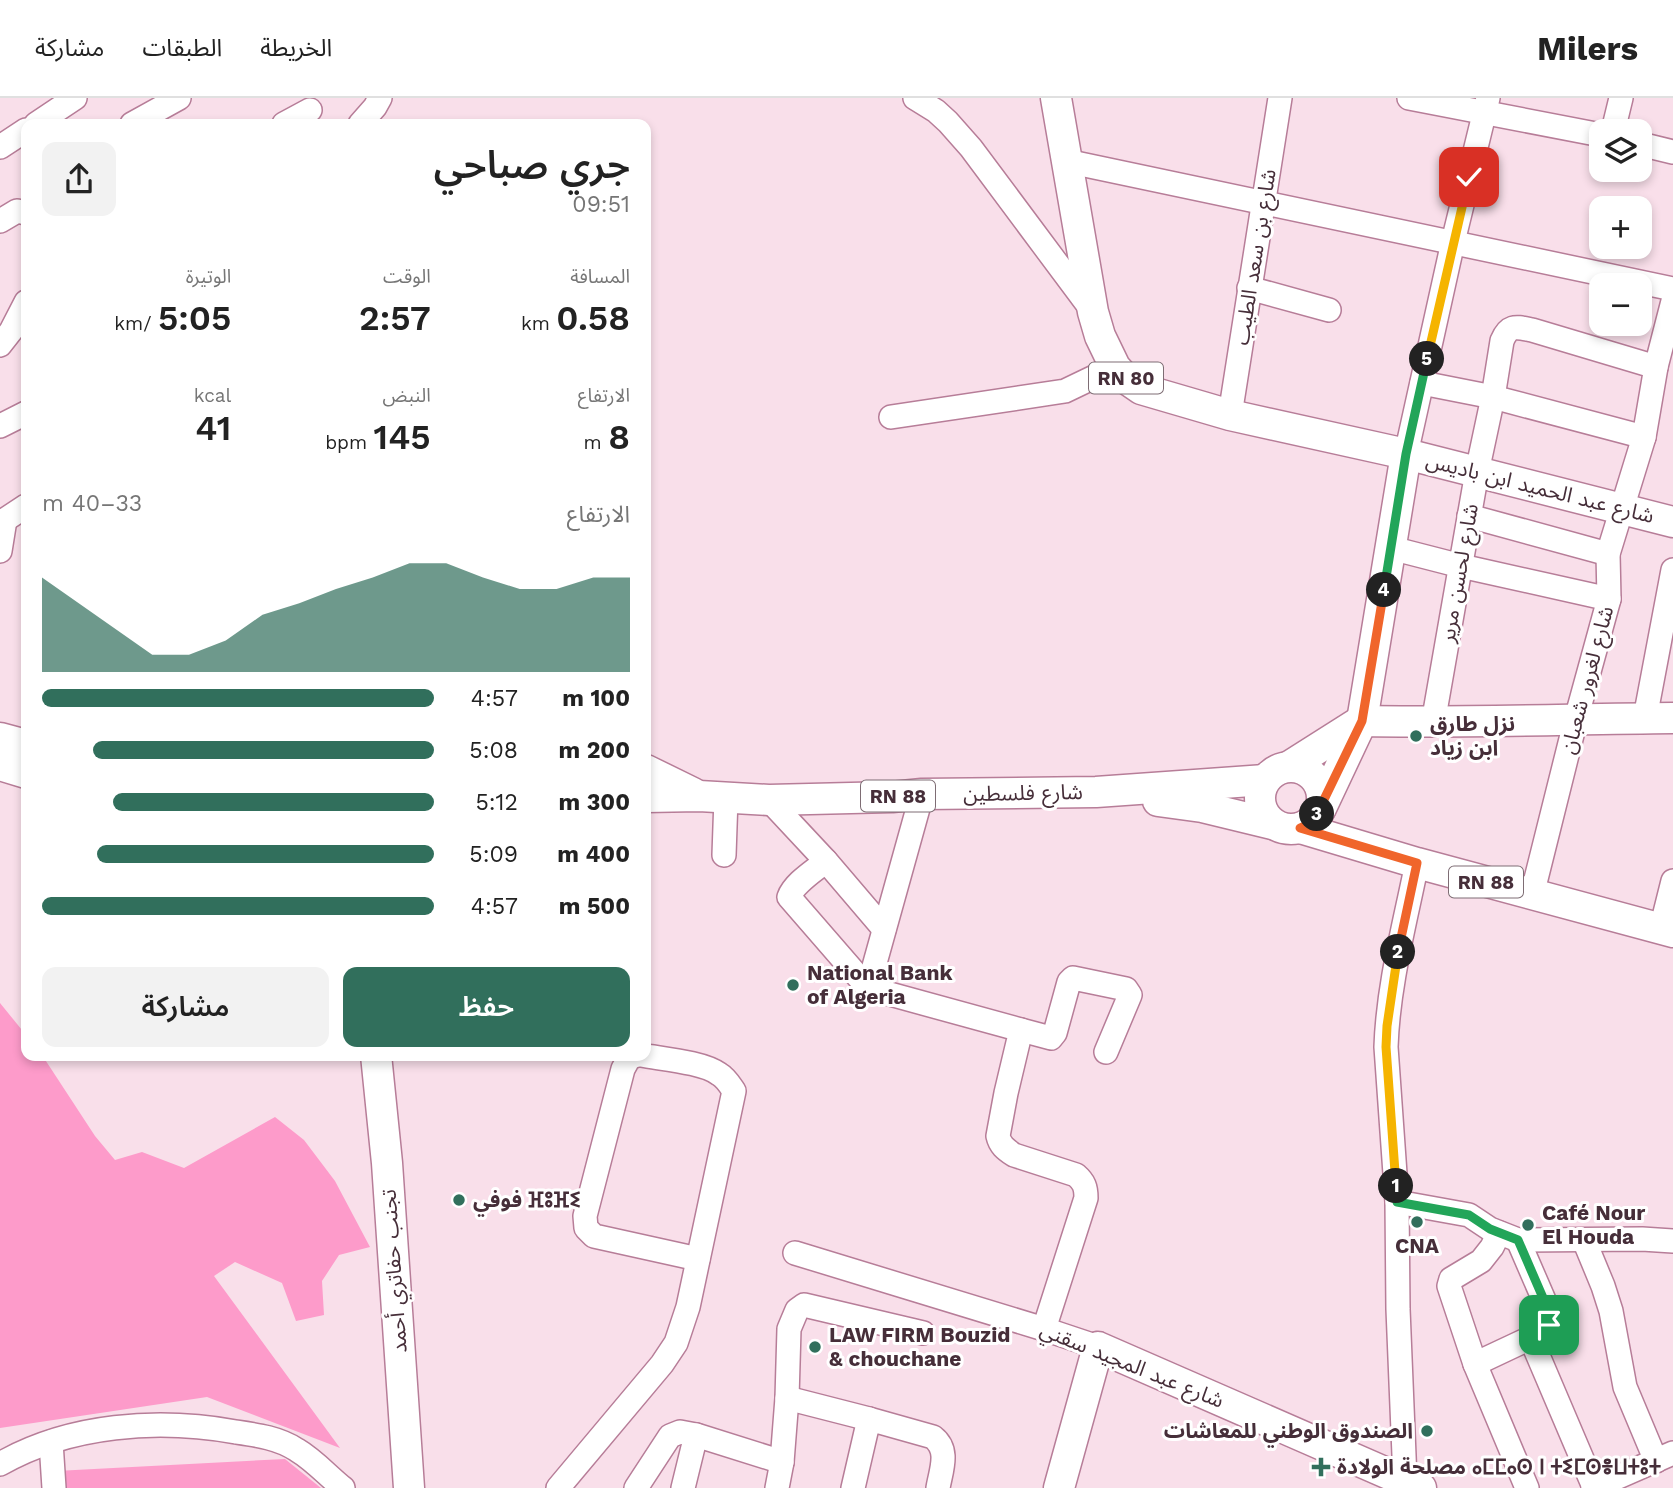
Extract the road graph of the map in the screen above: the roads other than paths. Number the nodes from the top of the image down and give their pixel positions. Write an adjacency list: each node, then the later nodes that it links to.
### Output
1 (75, 98): 11 (street)
2 (178, 98): 12 (street)
3 (380, 98): 14 (street)
4 (915, 98): 31 (street)
5 (1056, 98): 21 (main road, RN 80)
6 (1280, 98): 22 (street, شارع بن سعد الطيب)
7 (1621, 98): 15 (street)
8 (1420, 99): 9 (street)
9 (1486, 105): 16 (street); 25 (street)
10 (310, 110): 13 (street)
11 (50, 115)
12 (141, 119)
13 (293, 119)
14 (364, 119)
15 (1616, 119)
16 (1589, 132)
17 (21, 133): 18 (street)
18 (0, 147)
19 (1652, 147): 20 (street)
20 (1673, 152)
21 (1066, 161): 22 (street); 31 (main road, RN 80)
22 (1263, 202): 25 (street); 26 (street, شارع بن سعد الطيب)
23 (21, 212): 24 (street)
24 (0, 221)
25 (1453, 242): 27 (street); 35 (street)
26 (1250, 288): 29 (street); 37 (street, شارع بن سعد الطيب)
27 (1673, 289)
28 (1673, 301): 34 (street, شارع لغرور شعبان)
29 (1329, 310)
30 (21, 312): 32 (street)
31 (1093, 312): 33 (main road, RN 80)
32 (0, 345)
33 (1115, 366): 37 (main road, RN 80); 39 (street)
34 (1656, 366): 36 (street, شارع لحسن مرير); 41 (street, شارع لغرور شعبان)
35 (1422, 383): 36 (street); 42 (street)
36 (1493, 397): 41 (street); 43 (street, شارع لحسن مرير)
37 (1230, 415): 42 (main road, RN 80)
38 (21, 416): 40 (street)
39 (891, 417)
40 (0, 426)
41 (1644, 437): 45 (street, شارع لغرور شعبان)
42 (1406, 454): 43 (main road, شارع عبد الحميد ابن باديس); 49 (main road)
43 (1477, 472): 45 (main road, شارع عبد الحميد ابن باديس); 46 (street, شارع لحسن مرير)
44 (21, 509): 47 (street)
45 (1621, 509): 48 (main road, شارع عبد الحميد ابن باديس); 51 (street, شارع لغرور شعبان)
46 (1469, 516): 51 (street); 52 (street, شارع لحسن مرير)
47 (2, 521): 50 (street)
48 (1673, 522)
49 (1391, 548): 52 (street); 57 (main road)
50 (0, 551)
51 (1608, 554): 54 (street, شارع لغرور شعبان)
52 (1461, 566): 54 (street); 58 (street, شارع لحسن مرير)
53 (1673, 570): 55 (street)
54 (1609, 599): 56 (street, شارع لغرور شعبان)
55 (1659, 718): 56 (main road)
56 (1576, 719): 58 (main road); 75 (street, شارع لغرور شعبان)
57 (1362, 721): 58 (main road); 64 (main road); 70 (main road)
58 (1433, 723)
59 (0, 737): 60 (main road)
60 (21, 743)
61 (0, 765): 62 (main road)
62 (21, 772)
63 (651, 773): 68 (main road, RN 88)
64 (1277, 773): 65 (main road, شارع فلسطين / RN 88); 70 (main road); 70 (main road)
65 (1096, 792): 66 (main road, شارع فلسطين / RN 88); 70 (main road, شارع فلسطين / RN 88)
66 (922, 794): 69 (main road, شارع فلسطين / RN 88); 76 (street)
67 (651, 797): 68 (main road, RN 88)
68 (713, 797): 69 (main road, شارع فلسطين / RN 88); 71 (street)
69 (769, 800): 72 (street)
70 (1298, 820): 73 (main road, شارع فلسطين / RN 88)
71 (724, 855)
72 (826, 861): 76 (street); 78 (street)
73 (1417, 863): 75 (main road, شارع فلسطين / RN 88); 85 (street)
74 (1673, 881): 77 (street)
75 (1532, 895): 77 (main road, شارع فلسطين / RN 88)
76 (884, 929): 78 (street)
77 (1667, 931)
78 (868, 988): 79 (street)
79 (1021, 1030): 80 (street); 91 (street)
80 (1106, 1052)
81 (651, 1057): 90 (street)
82 (363, 1061): 106 (main road, تجنب حفاتري أحمد)
83 (377, 1061): 107 (main road, تجنب حفاتري أحمد)
84 (627, 1061): 90 (street)
85 (1397, 1202): 86 (street); 103 (street)
86 (1509, 1236): 87 (street); 93 (street); 95 (street)
87 (1584, 1240): 88 (street); 100 (street)
88 (1673, 1241)
89 (795, 1253): 91 (street, شارع عبد المجيد سقني)
90 (698, 1259): 108 (street)
91 (1044, 1329): 94 (street, شارع عبد المجيد سقني)
92 (923, 1333): 96 (street)
93 (1531, 1339): 95 (street); 116 (street)
94 (1098, 1347): 103 (main road, شارع عبد المجيد سقني); 114 (main road)
95 (1475, 1364): 115 (street)
96 (787, 1398): 97 (street); 101 (street)
97 (869, 1419): 112 (street); 113 (street)
98 (696, 1435): 101 (street); 109 (street); 110 (street)
99 (51, 1442): 102 (street); 104 (street); 105 (street)
100 (1665, 1457): 116 (street)
101 (782, 1462): 111 (street)
102 (0, 1464)
103 (1413, 1484)
104 (54, 1488)
105 (343, 1488)
106 (393, 1488)
107 (409, 1488)
108 (558, 1488)
109 (636, 1488)
110 (683, 1488)
111 (778, 1488)
112 (853, 1488)
113 (938, 1488)
114 (1059, 1488)
115 (1527, 1488)
116 (1594, 1488)

